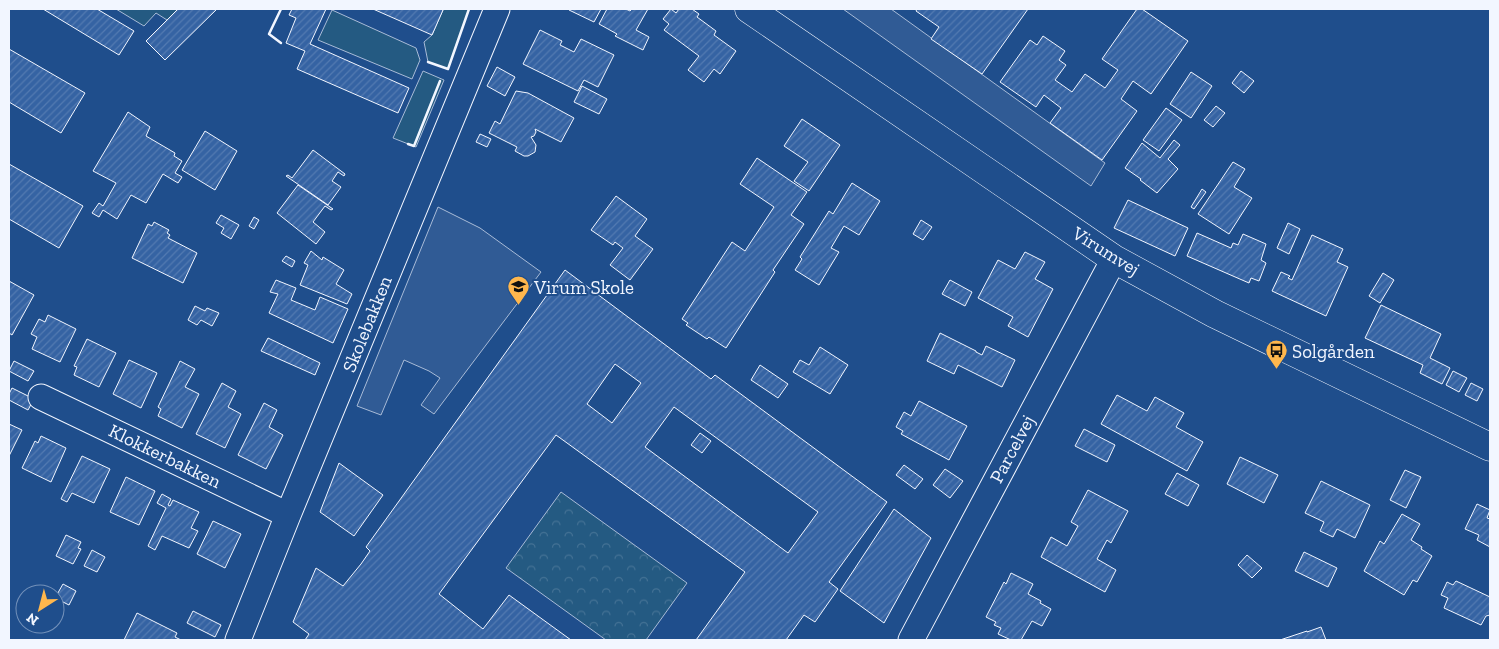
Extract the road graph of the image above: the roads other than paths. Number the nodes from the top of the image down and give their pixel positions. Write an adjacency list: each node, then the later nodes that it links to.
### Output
1 (497, 9): 6 (street, Skolebakken)
2 (749, 9): 3 (street, Virumvej)
3 (1114, 259): 5 (street, Virumvej); 8 (street, Parcelvej)
4 (41, 397): 6 (street, Klokkerbakken)
5 (1490, 447)
6 (288, 515): 7 (street, Skolebakken)
7 (238, 640)
8 (911, 640)

